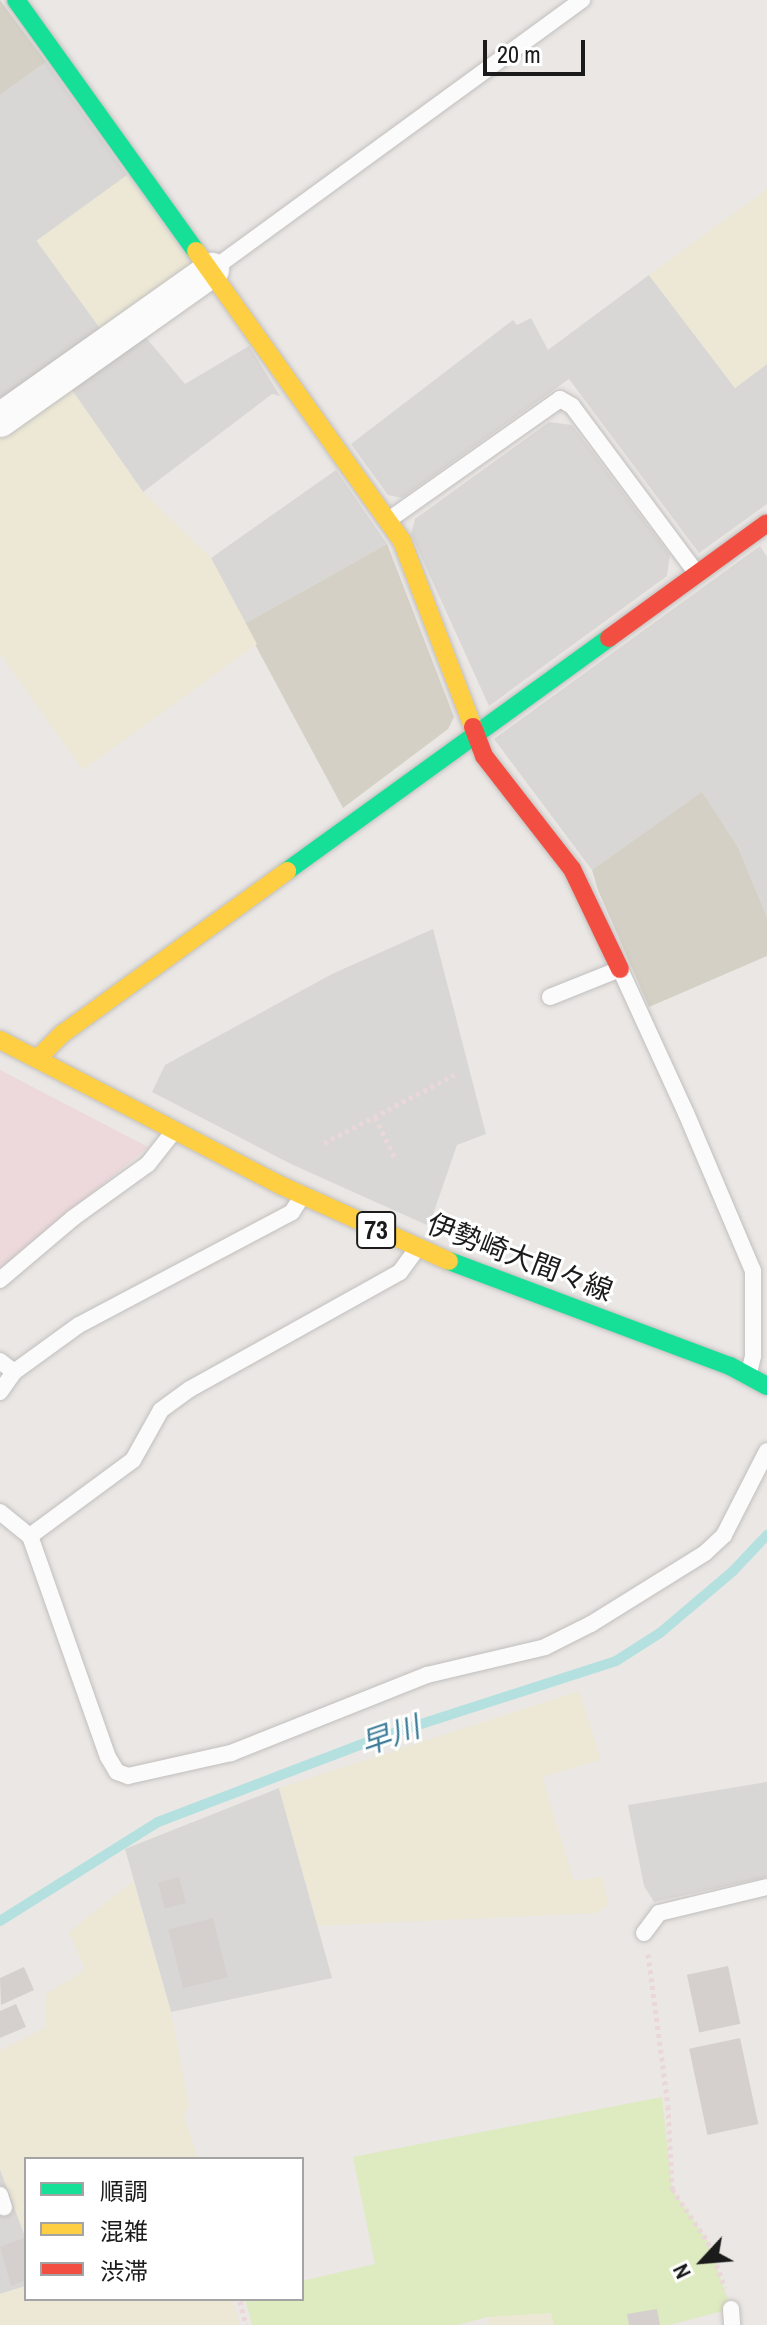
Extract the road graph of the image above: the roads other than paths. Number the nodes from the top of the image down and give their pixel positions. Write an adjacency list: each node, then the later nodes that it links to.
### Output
1 (16, 0): 3 (street)
2 (582, 0): 3 (lane)
3 (212, 270): 4 (street); 5 (street)
4 (0, 420)
5 (388, 520): 7 (lane); 8 (street)
6 (767, 523): 7 (street)
7 (697, 573): 8 (street)
8 (474, 734): 9 (street); 12 (street)
9 (620, 969): 10 (lane); 19 (lane)
10 (550, 997)
11 (0, 1040): 12 (street, 伊勢崎大間々線 / 73)
12 (38, 1058): 13 (street, 伊勢崎大間々線 / 73)
13 (174, 1130): 14 (street, 伊勢崎大間々線 / 73); 16 (lane)
14 (303, 1194): 15 (street, 伊勢崎大間々線 / 73); 18 (lane)
15 (417, 1249): 19 (street, 伊勢崎大間々線 / 73); 24 (lane)
16 (0, 1280)
17 (0, 1361): 18 (lane)
18 (14, 1372): 21 (lane)
19 (748, 1376): 20 (street, 伊勢崎大間々線 / 73)
20 (767, 1386)
21 (0, 1392)
22 (767, 1451): 24 (lane)
23 (0, 1512): 24 (lane)
24 (30, 1536)
25 (767, 1887): 26 (lane)
26 (644, 1933)

